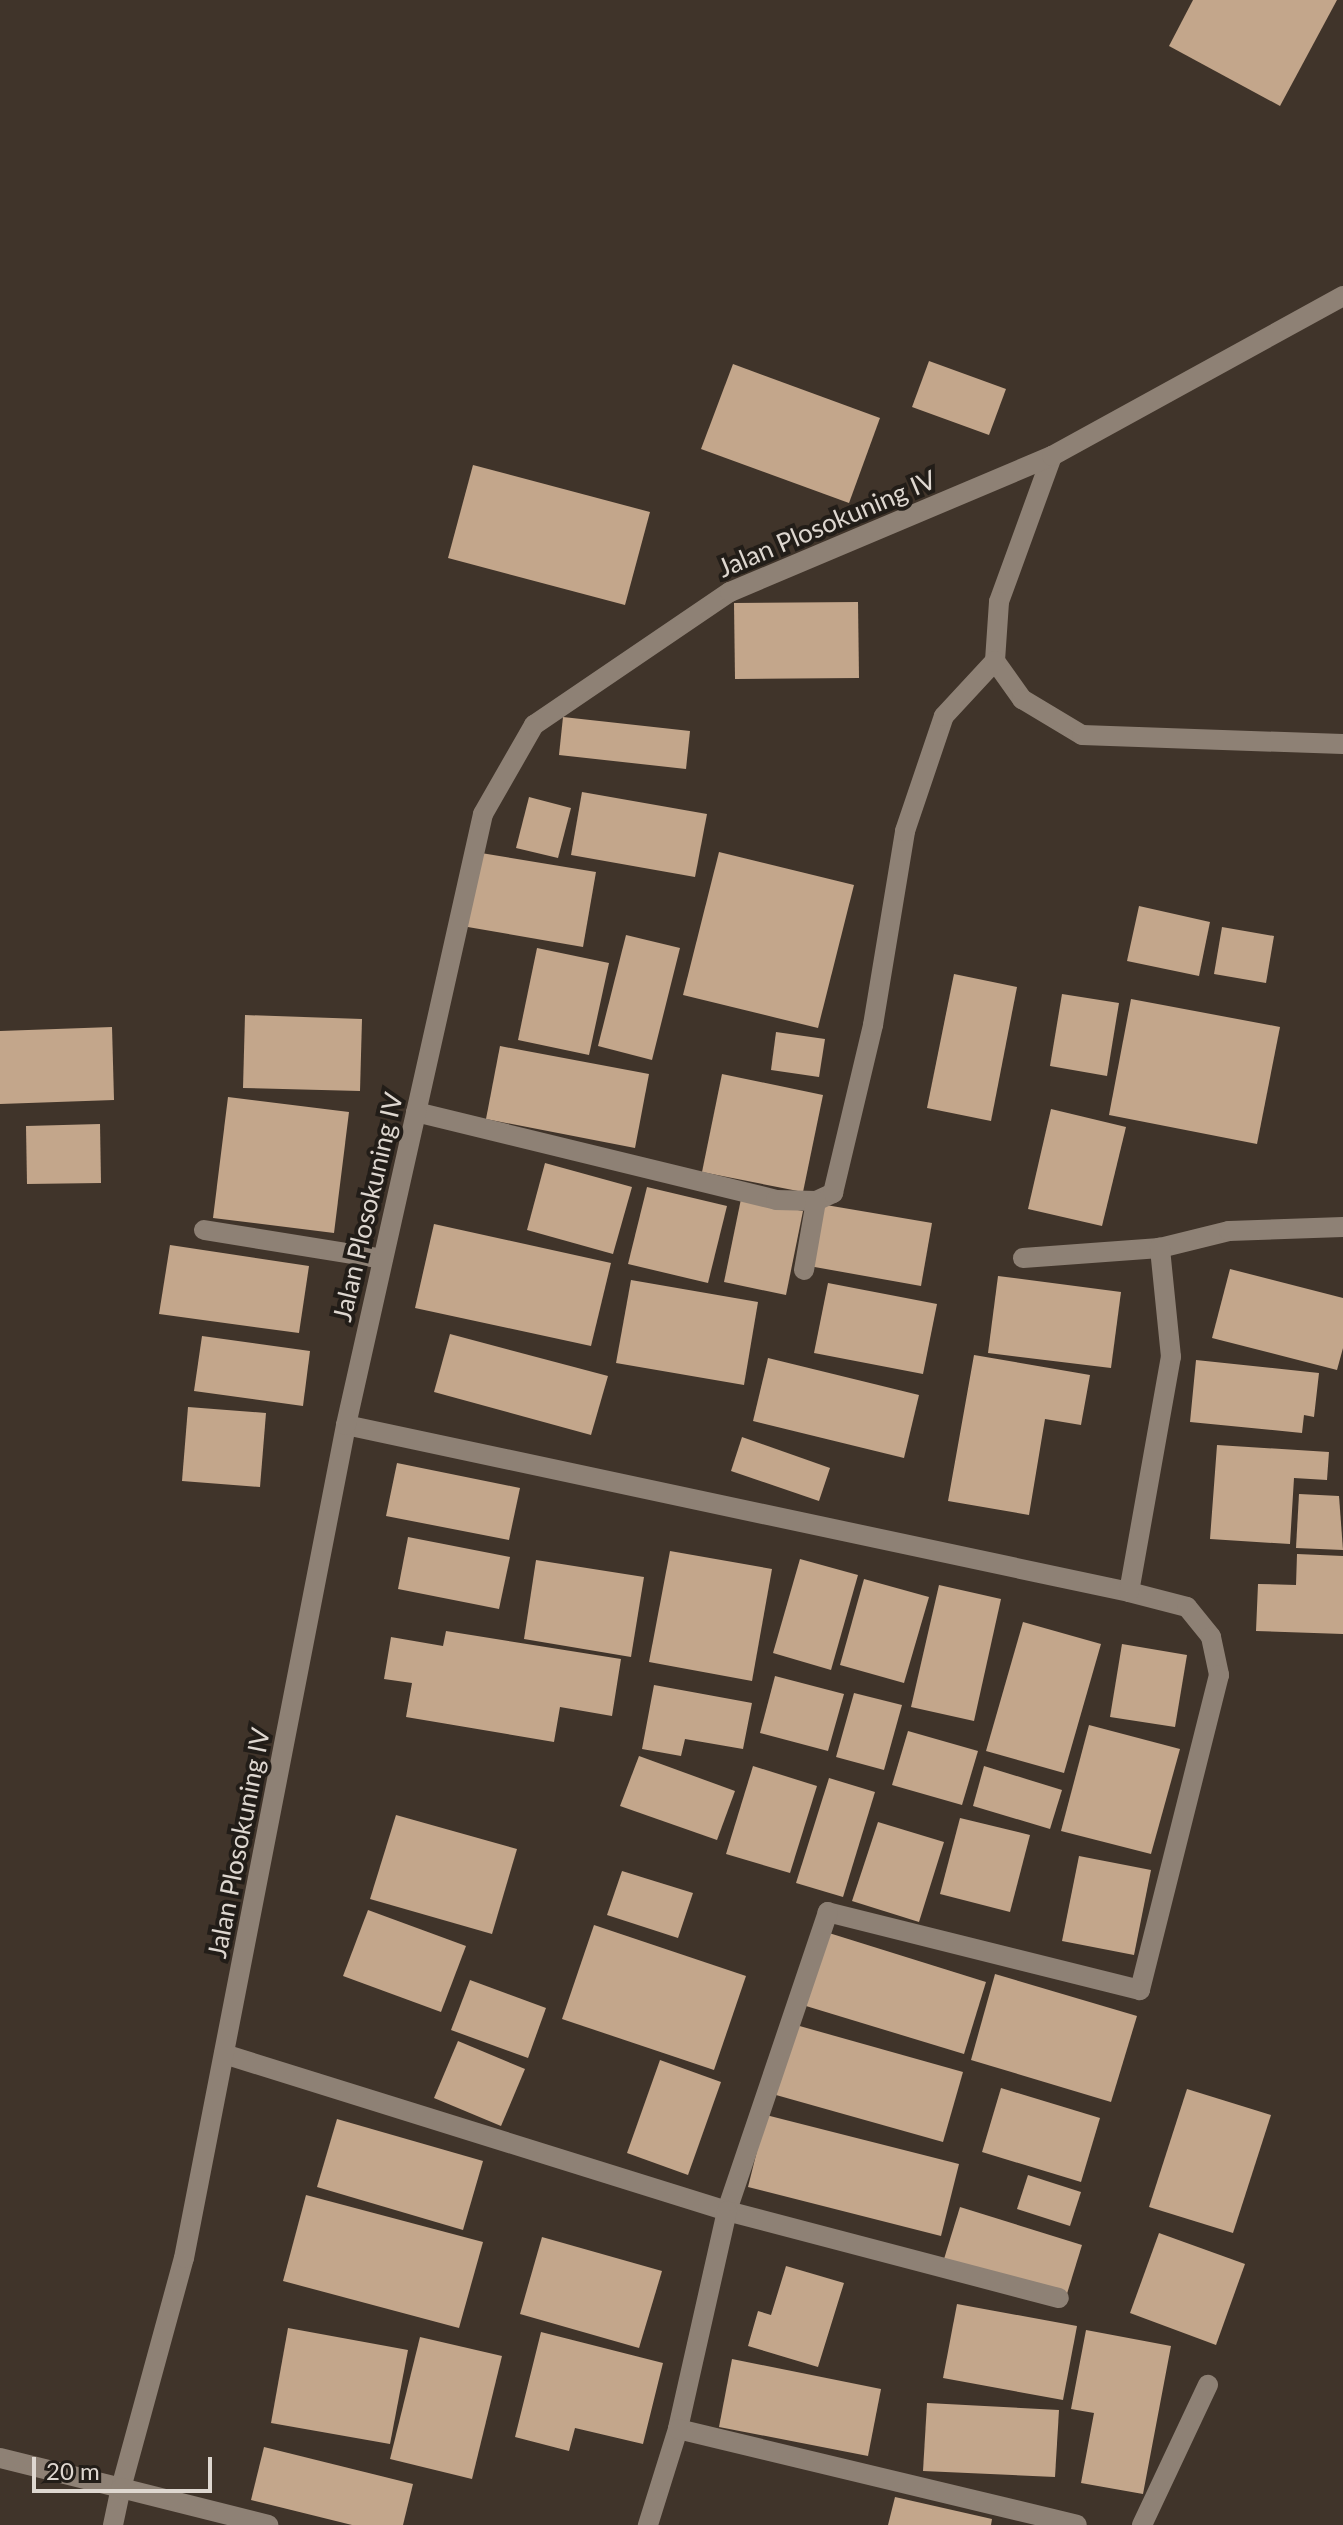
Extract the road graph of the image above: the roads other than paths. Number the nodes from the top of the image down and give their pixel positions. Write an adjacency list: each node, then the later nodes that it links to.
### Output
1 (1343, 296): 2 (street, Jalan Plosokuning IV)
2 (1052, 456): 3 (street); 5 (street, Jalan Plosokuning IV)
3 (995, 661): 4 (street); 6 (street)
4 (1343, 744)
5 (416, 1112): 6 (street); 11 (street, Jalan Plosokuning IV)
6 (816, 1201): 12 (street)
7 (1343, 1227): 9 (street)
8 (204, 1230): 11 (street)
9 (1160, 1248): 10 (street); 14 (street)
10 (1023, 1258)
11 (383, 1259): 13 (street, Jalan Plosokuning IV)
12 (804, 1270)
13 (346, 1425): 14 (street); 15 (street, Jalan Plosokuning IV)
14 (1129, 1592): 16 (street)
15 (224, 2054): 16 (street); 21 (street, Jalan Plosokuning IV)
16 (727, 2211): 17 (street); 19 (street)
17 (1059, 2298)
18 (1208, 2385): 26 (street)
19 (678, 2429): 24 (street); 25 (street)
20 (0, 2458): 21 (street)
21 (121, 2488): 22 (street, Jalan Plosokuning IV); 23 (street)
22 (113, 2525)
23 (268, 2525)
24 (648, 2525)
25 (1077, 2525)
26 (1142, 2525)

